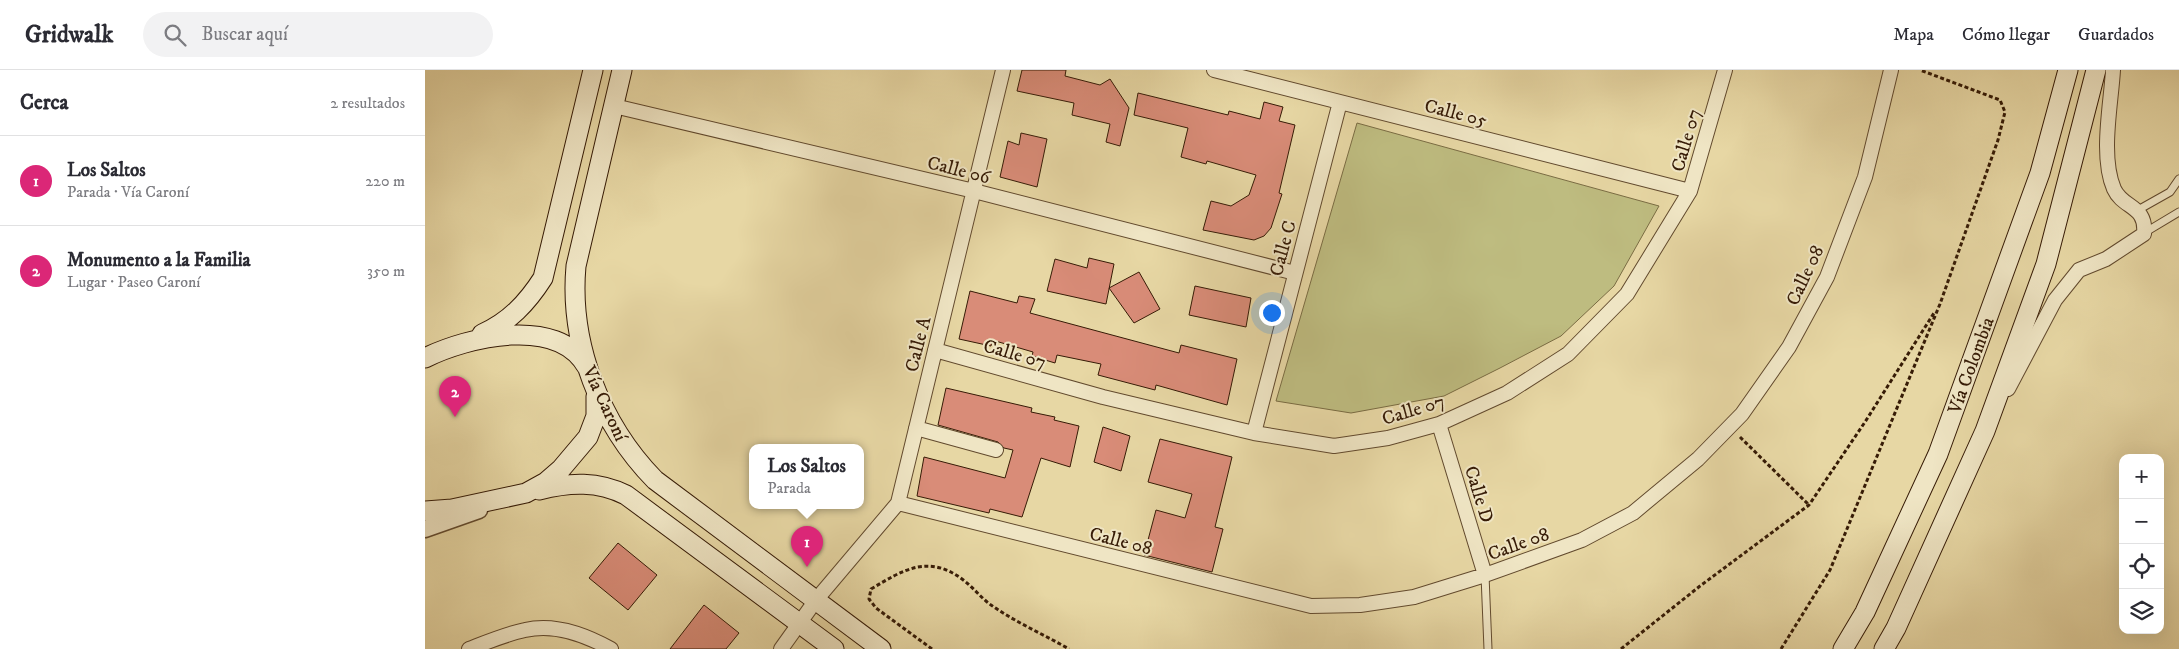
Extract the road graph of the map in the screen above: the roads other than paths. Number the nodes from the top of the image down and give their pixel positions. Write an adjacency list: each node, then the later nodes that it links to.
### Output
1 (593, 70): 19 (main road)
2 (622, 70): 11 (main road, Vía Caroní)
3 (1003, 70): 13 (street, Calle A)
4 (1214, 70): 10 (street, Calle 05)
5 (1725, 70): 14 (street, Calle 07)
6 (1891, 70): 32 (street, Calle 08)
7 (2068, 70): 41 (main road, Vía Colombia)
8 (2096, 70): 25 (main road, Vía Colombia)
9 (2113, 70): 15 (street)
10 (1340, 102): 14 (street, Calle 05); 18 (street, Calle C)
11 (614, 106): 13 (street, Calle 06); 22 (main road, Vía Caroní)
12 (2179, 179): 15 (lane)
13 (974, 191): 18 (street, Calle 06); 20 (street, Calle A)
14 (1690, 191): 23 (street, Calle 07)
15 (2138, 210): 17 (street)
16 (2179, 212): 17 (lane)
17 (2143, 234): 25 (street)
18 (1295, 273): 26 (street, Calle C)
19 (448, 346): 21 (main road); 22 (main road)
20 (935, 350): 24 (street, Calle A); 26 (street, Calle 07)
21 (425, 356)
22 (591, 375): 28 (main road); 33 (main road, Vía Caroní)
23 (1439, 424): 26 (street, Calle 07); 32 (street, Calle D)
24 (916, 428): 27 (street); 29 (street, Calle A)
25 (1985, 431): 42 (main road, Vía Colombia)
26 (1254, 432)
27 (996, 450)
28 (526, 493): 30 (main road); 31 (street); 34 (main road)
29 (898, 503): 32 (street, Calle 08); 33 (street, Calle A)
30 (425, 511)
31 (425, 529)
32 (1485, 575): 40 (lane)
33 (816, 600): 34 (street, Calle A); 39 (main road, Vía Caroní)
34 (800, 624): 37 (street); 38 (main road)
35 (469, 649): 36 (street)
36 (611, 649)
37 (781, 649)
38 (834, 649)
39 (881, 649)
40 (1488, 649)
41 (1843, 649)
42 (1884, 649)

